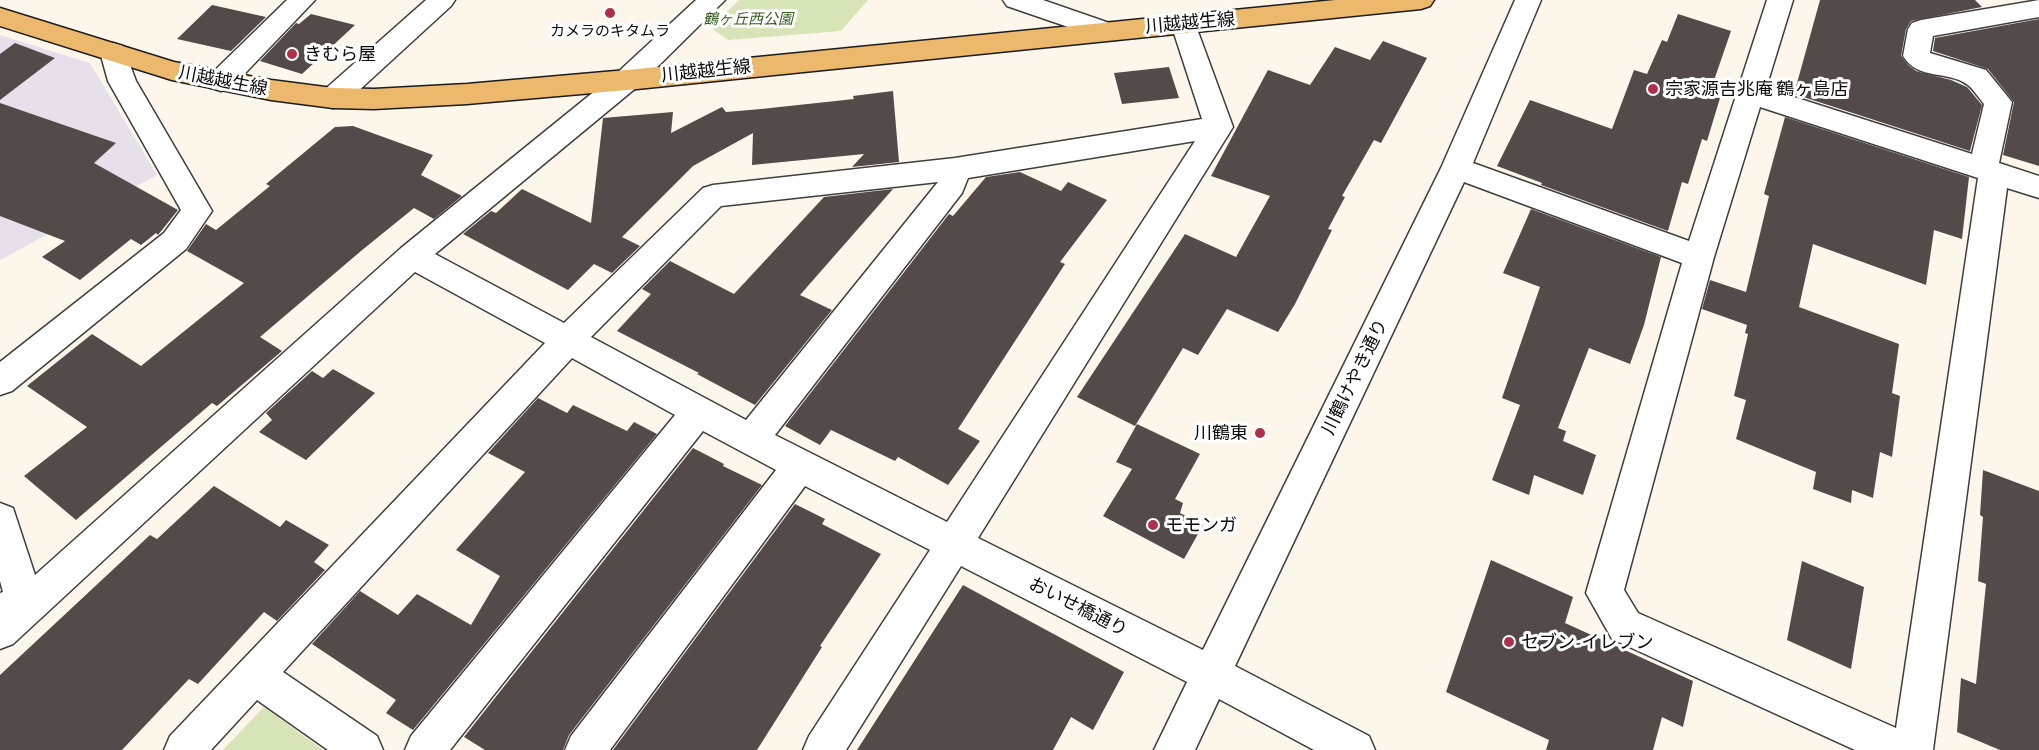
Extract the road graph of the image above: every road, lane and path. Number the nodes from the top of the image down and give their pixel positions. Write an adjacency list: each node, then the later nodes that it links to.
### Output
1 (302, 0): 14 (street)
2 (442, 0): 16 (street)
3 (712, 0): 13 (street)
4 (1016, 0): 11 (street)
5 (1421, 0): 10 (main road, 川越越生線)
6 (1528, 0): 18 (street, 川鶴けやき通り)
7 (1780, 0): 15 (street)
8 (2039, 8): 20 (street)
9 (0, 17): 12 (main road, 川越越生線)
10 (1184, 24): 11 (main road, 川越越生線); 17 (street)
11 (1106, 30): 13 (main road, 川越越生線)
12 (113, 52): 14 (main road, 川越越生線); 25 (street)
13 (627, 80): 16 (main road, 川越越生線); 22 (street)
14 (221, 81): 16 (main road, 川越越生線)
15 (1752, 94): 20 (street); 23 (street)
16 (333, 98)
17 (1219, 128): 19 (street); 30 (street)
18 (1456, 168): 23 (street); 33 (street, 川鶴けやき通り)
19 (955, 169): 24 (street); 27 (street)
20 (1989, 171): 21 (street); 43 (street)
21 (2039, 187)
22 (412, 256): 24 (street, おいせ橋通り); 31 (street)
23 (1699, 257): 42 (street)
24 (569, 339): 26 (street, おいせ橋通り); 34 (street)
25 (0, 381)
26 (699, 411): 27 (street, おいせ橋通り); 37 (street)
27 (751, 440): 28 (street, おいせ橋通り)
28 (800, 466): 30 (street, おいせ橋通り); 38 (street)
29 (0, 519): 31 (street)
30 (952, 544): 33 (street, おいせ橋通り); 39 (street)
31 (13, 608): 32 (street)
32 (0, 631)
33 (1211, 674): 40 (street, 川鶴けやき通り); 41 (street, おいせ橋通り)
34 (255, 676): 35 (street); 36 (street)
35 (184, 750)
36 (363, 750)
37 (425, 750)
38 (585, 750)
39 (824, 750)
40 (1174, 750)
41 (1355, 750)
42 (1900, 750)
43 (1913, 750)

